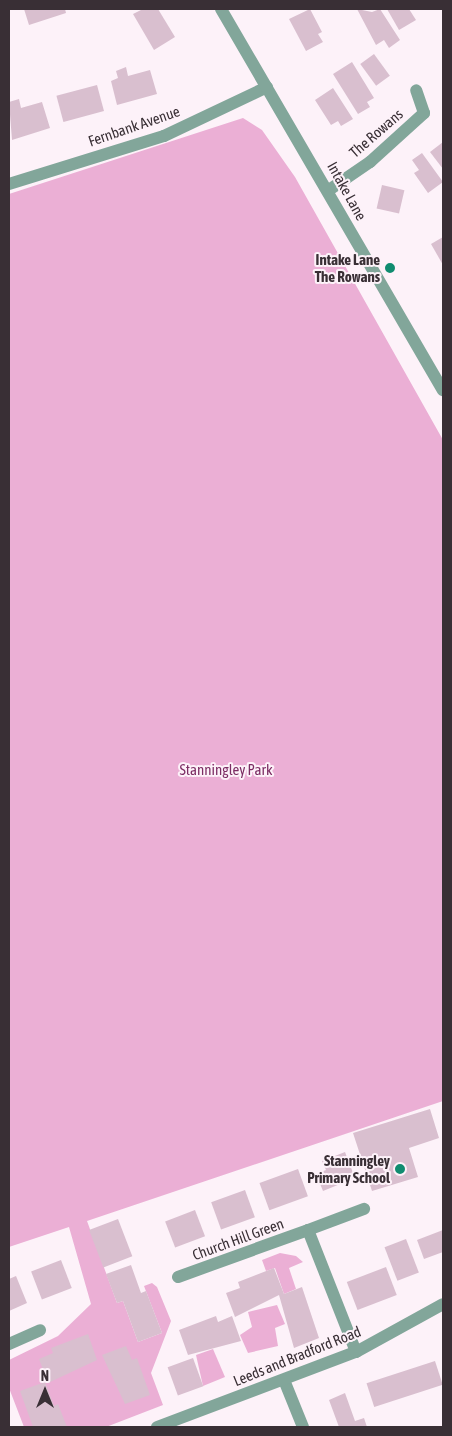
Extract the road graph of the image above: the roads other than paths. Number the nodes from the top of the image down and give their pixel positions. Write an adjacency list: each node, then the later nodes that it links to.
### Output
1 (221, 9): 2 (street, Intake Lane)
2 (267, 87): 4 (street, Fernbank Avenue); 5 (street, Intake Lane)
3 (416, 90): 5 (street, The Rowans)
4 (9, 184)
5 (328, 190): 6 (street, Intake Lane)
6 (443, 390)
7 (364, 1209): 8 (street, Church Hill Green)
8 (308, 1230): 9 (street, Church Hill Green); 13 (street, Church Hill Green)
9 (178, 1277)
10 (443, 1304): 13 (street, Leeds and Bradford Road)
11 (40, 1330): 12 (street)
12 (9, 1344)
13 (356, 1352): 14 (street, Leeds and Bradford Road)
14 (284, 1380): 15 (street, Leeds and Bradford Road); 16 (street)
15 (157, 1427)
16 (303, 1427)

